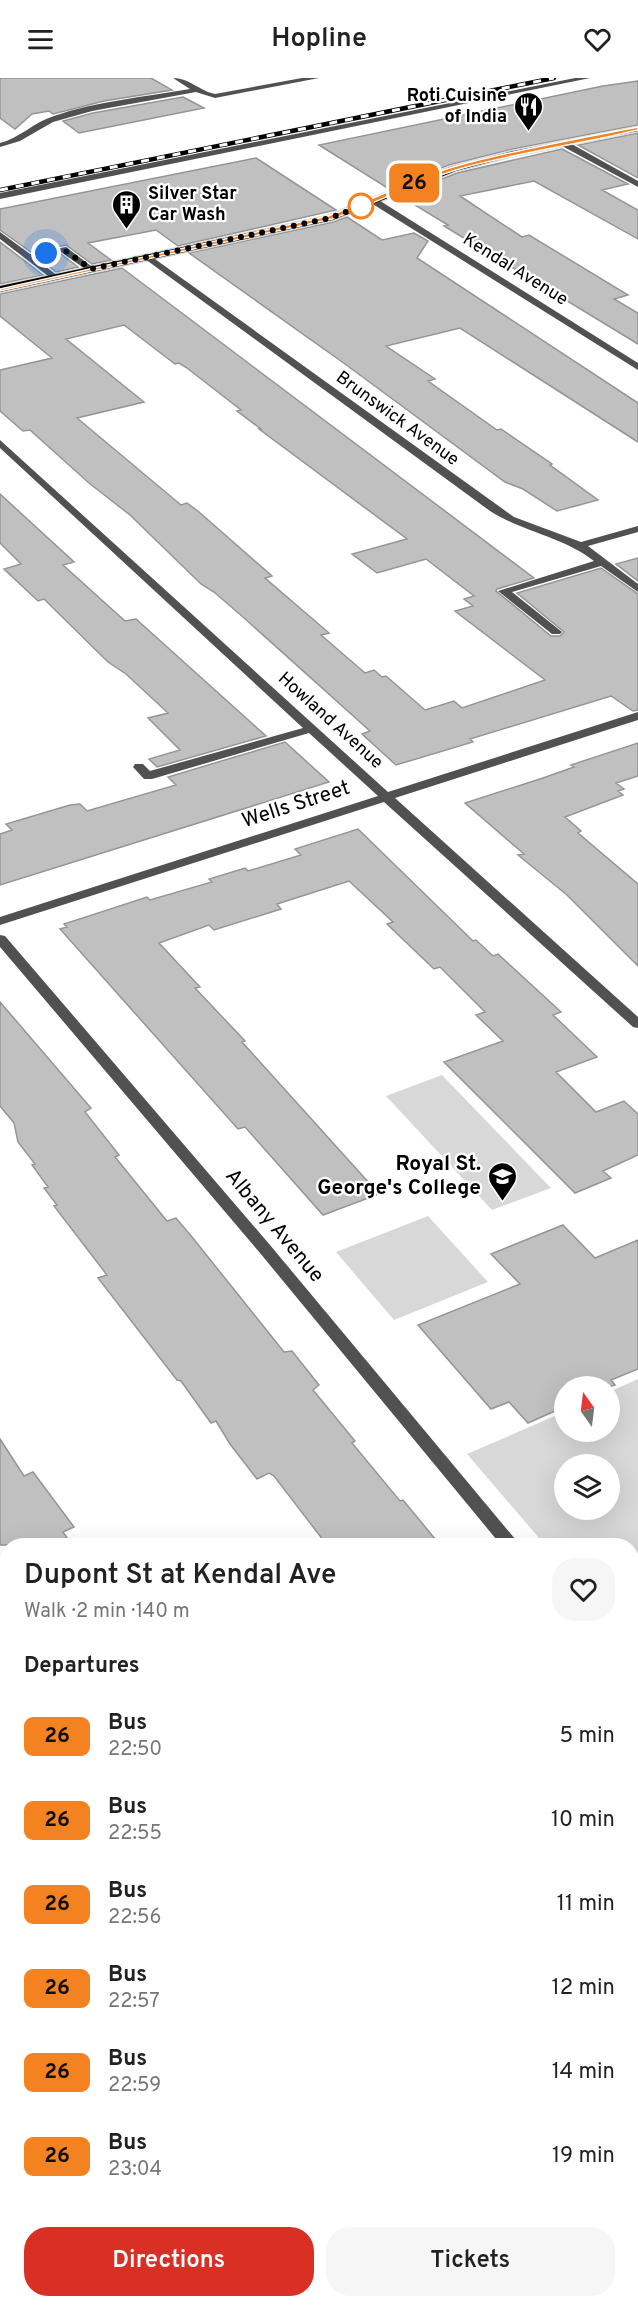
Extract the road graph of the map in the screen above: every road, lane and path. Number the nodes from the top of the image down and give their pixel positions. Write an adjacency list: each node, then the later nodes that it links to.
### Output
1 (177, 78): 4 (street)
2 (315, 78): 4 (street)
3 (586, 78): 9 (street)
4 (196, 90): 7 (street)
5 (638, 129): 6 (main road)
6 (565, 144): 8 (street); 10 (main road)
7 (0, 145)
8 (638, 184)
9 (0, 196)
10 (374, 201): 13 (main road); 17 (street, Kendal Avenue)
11 (0, 235): 12 (street)
12 (28, 257): 14 (street); 15 (street)
13 (148, 257): 14 (main road); 20 (street, Brunswick Avenue)
14 (91, 269): 15 (main road)
15 (55, 277): 16 (main road)
16 (0, 289)
17 (638, 367)
18 (0, 443): 25 (street, Howland Avenue)
19 (638, 529): 20 (street)
20 (580, 544): 21 (street, Brunswick Avenue)
21 (602, 562): 22 (street, Brunswick Avenue); 23 (street)
22 (638, 589)
23 (556, 632)
24 (638, 716): 27 (street, Wells Street)
25 (311, 729): 26 (street); 27 (street, Howland Avenue)
26 (140, 767)
27 (386, 796): 28 (street, Wells Street); 30 (street, Howland Avenue)
28 (0, 921)
29 (0, 939): 31 (street, Albany Avenue)
30 (638, 1024)
31 (505, 1538)

